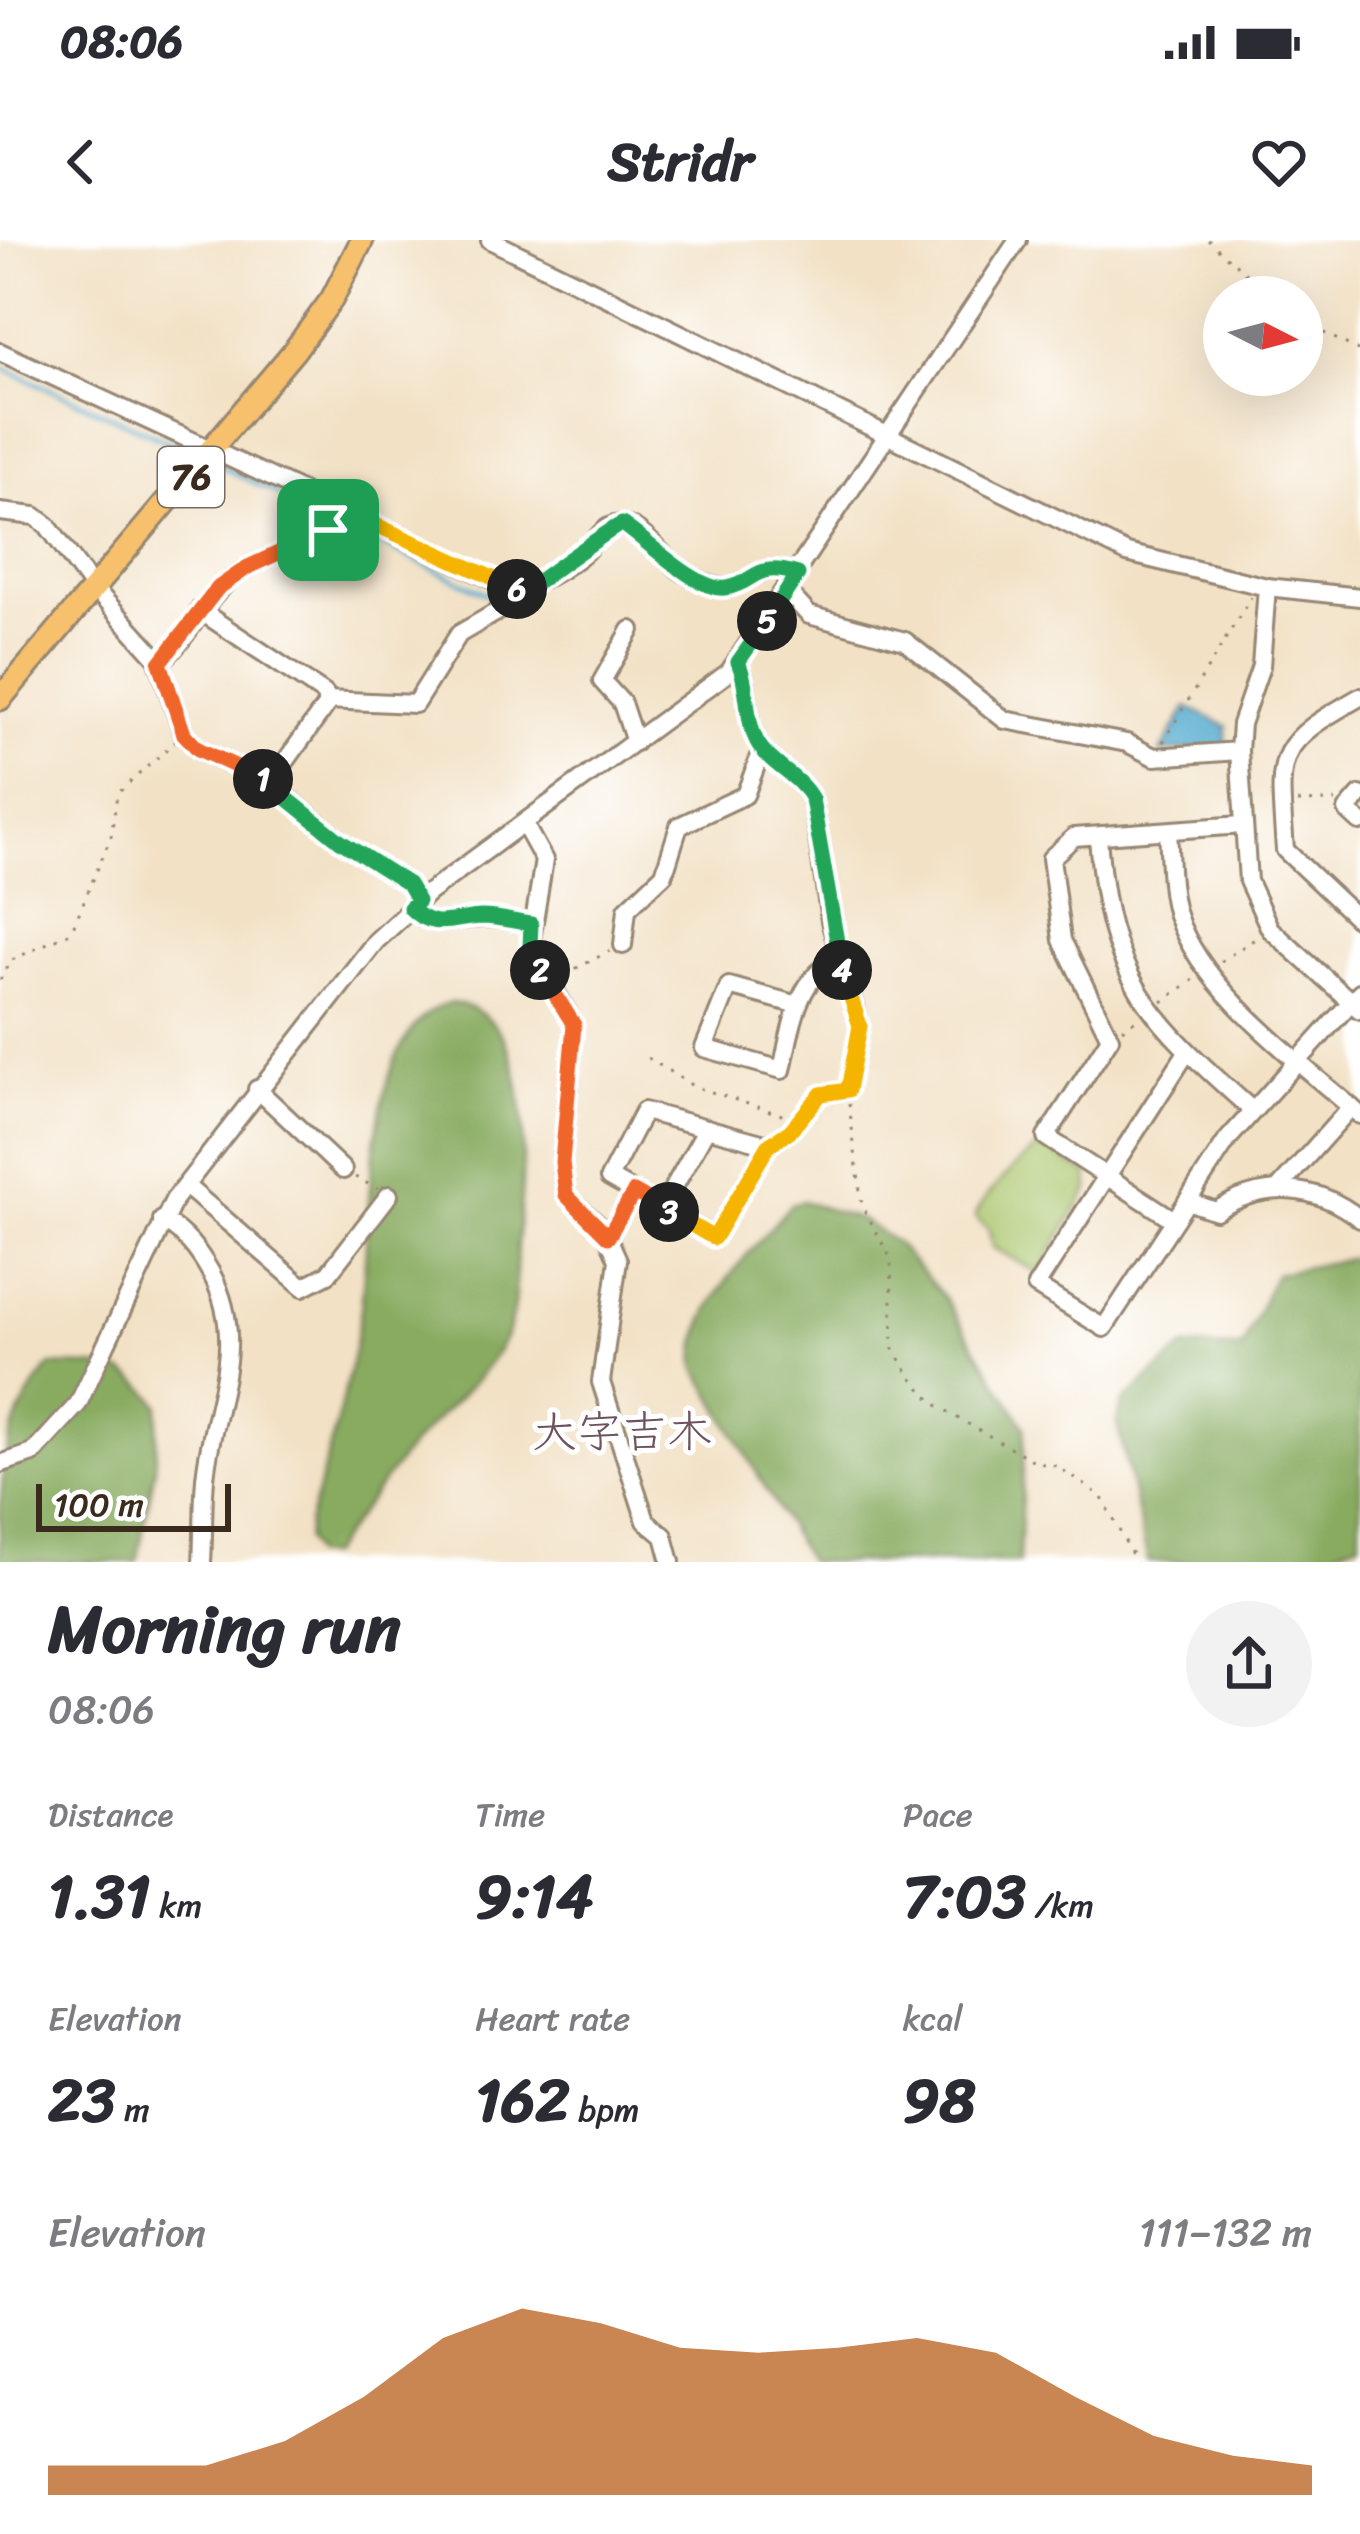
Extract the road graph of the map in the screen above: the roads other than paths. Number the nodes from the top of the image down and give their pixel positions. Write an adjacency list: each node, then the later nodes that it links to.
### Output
1 (362, 240): 6 (main road, 76)
2 (490, 240): 5 (street)
3 (1018, 240): 5 (street)
4 (0, 352): 6 (street)
5 (887, 436): 9 (street); 11 (street)
6 (213, 452): 7 (street); 10 (main road, 76)
7 (341, 509): 12 (street); 15 (street)
8 (0, 512): 10 (street)
9 (798, 574): 12 (street); 13 (street)
10 (92, 586): 18 (street); 20 (main road, 76)
11 (1263, 586): 14 (street); 24 (street)
12 (521, 589): 21 (street)
13 (787, 591): 17 (street); 24 (street)
14 (1360, 597)
15 (200, 610): 18 (street); 21 (street)
16 (631, 631): 22 (street)
17 (738, 662): 22 (street); 23 (street)
18 (160, 663): 25 (street)
19 (1360, 697): 33 (street)
20 (0, 699)
21 (326, 700): 25 (street)
22 (635, 742): 28 (street)
23 (762, 750): 35 (street); 36 (street)
24 (1238, 751): 29 (street)
25 (271, 783): 32 (street)
26 (1360, 795): 27 (street)
27 (1353, 816)
28 (524, 824): 32 (street); 34 (street)
29 (1242, 825): 30 (street); 37 (street)
30 (1168, 831): 31 (street); 40 (street)
31 (1098, 836): 39 (street); 47 (street)
32 (414, 904): 34 (street); 41 (street)
33 (1360, 921)
34 (531, 924): 57 (street)
35 (622, 945)
36 (839, 960): 38 (street); 45 (street)
37 (1357, 1001): 40 (street)
38 (798, 1005): 38 (street)
39 (1187, 1052): 42 (street); 47 (street)
40 (1300, 1059): 42 (street); 43 (street)
41 (257, 1089): 46 (street); 48 (street)
42 (1252, 1110): 52 (street)
43 (1355, 1111): 49 (street)
44 (707, 1128): 45 (street); 50 (street); 53 (street)
45 (769, 1145): 53 (street)
46 (343, 1170)
47 (1107, 1177): 56 (street); 56 (street)
48 (186, 1186): 51 (street); 55 (street)
49 (1278, 1189): 52 (street); 54 (street)
50 (634, 1192): 53 (street); 57 (street)
51 (389, 1195)
52 (1187, 1201): 56 (street)
53 (662, 1208)
54 (1360, 1219)
55 (162, 1220): 58 (street); 59 (street)
56 (1174, 1220)
57 (608, 1237): 60 (street)
58 (0, 1464)
59 (202, 1562)
60 (671, 1562)

